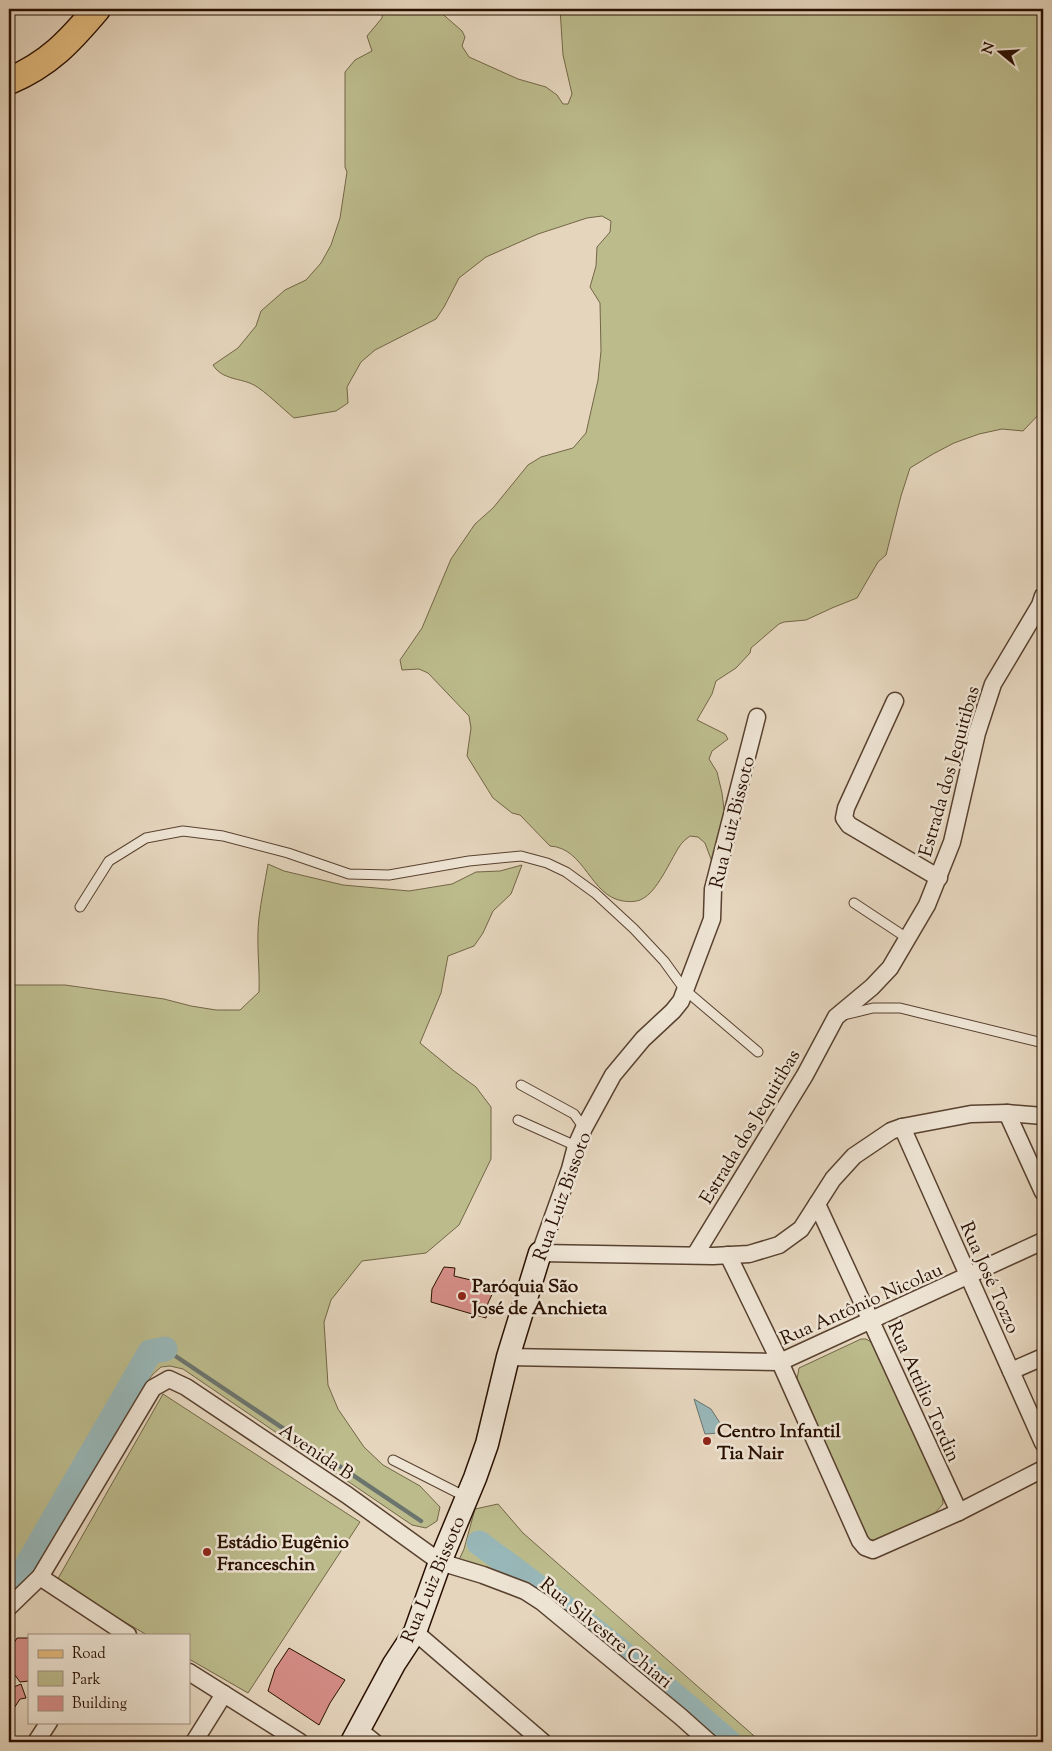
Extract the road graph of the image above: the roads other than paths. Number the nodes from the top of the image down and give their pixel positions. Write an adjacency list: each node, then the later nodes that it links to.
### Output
1 (89, 14): 2 (main road)
2 (9, 81)
3 (1043, 596): 6 (street, Estrada dos Jequitibas)
4 (895, 701): 6 (street)
5 (757, 717): 10 (street, Rua Luiz Bissoto)
6 (939, 878): 9 (street, Estrada dos Jequitibas)
7 (854, 903): 9 (lane)
8 (80, 907): 10 (lane)
9 (907, 938): 11 (street, Estrada dos Jequitibas)
10 (685, 990): 13 (lane); 19 (street, Rua Luiz Bissoto)
11 (836, 1017): 12 (lane); 25 (street, Estrada dos Jequitibas)
12 (1043, 1043)
13 (758, 1052)
14 (520, 1085): 19 (lane)
15 (1007, 1113): 16 (street); 18 (street); 21 (street)
16 (1043, 1116)
17 (518, 1120): 20 (lane)
18 (902, 1127): 22 (street); 27 (street, Rua José Tozzo)
19 (584, 1128): 20 (street, Rua Luiz Bissoto)
20 (576, 1146): 24 (street, Rua Luiz Bissoto)
21 (1043, 1192)
22 (817, 1204): 26 (street); 28 (street, Rua Attilio Tordin)
23 (1043, 1242): 27 (street, Rua Antônio Nicolau)
24 (540, 1253): 25 (street); 29 (street, Rua Luiz Bissoto)
25 (695, 1255): 26 (street)
26 (728, 1255): 31 (street)
27 (968, 1276): 28 (street, Rua Antônio Nicolau); 32 (street, Rua José Tozzo)
28 (871, 1320): 31 (street, Rua Antônio Nicolau); 37 (street, Rua Attilio Tordin)
29 (508, 1357): 31 (street, Rua Antônio Nicolau); 36 (street, Rua Luiz Bissoto)
30 (1043, 1357): 32 (street)
31 (780, 1362): 37 (street)
32 (1011, 1371): 33 (street, Rua José Tozzo)
33 (1043, 1443)
34 (393, 1460): 36 (lane)
35 (1043, 1469): 37 (street)
36 (466, 1497): 38 (street, Rua Luiz Bissoto)
37 (958, 1512)
38 (440, 1562): 39 (street, Avenida B); 42 (street, Rua Luiz Bissoto); 52 (street, Rua Silvestre Chiari)
39 (40, 1577): 40 (street); 41 (street)
40 (9, 1607)
41 (108, 1630): 43 (street)
42 (415, 1632): 47 (street, Rua Luiz Bissoto); 51 (street)
43 (124, 1634)
44 (190, 1673): 45 (street)
45 (224, 1694): 49 (street); 50 (street)
46 (48, 1724): 48 (street)
47 (362, 1738)
48 (36, 1742)
49 (194, 1742)
50 (300, 1742)
51 (543, 1742)
52 (709, 1742)

